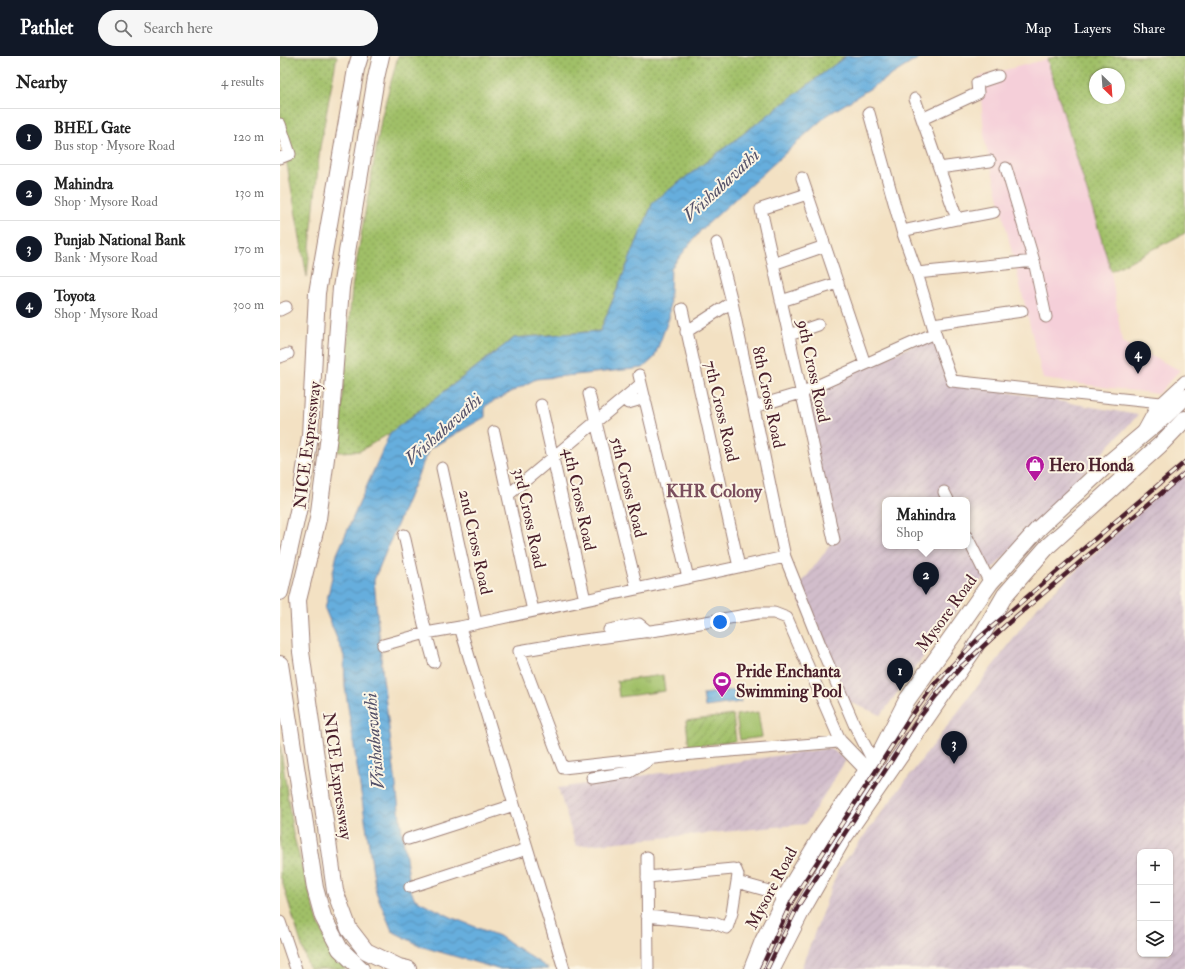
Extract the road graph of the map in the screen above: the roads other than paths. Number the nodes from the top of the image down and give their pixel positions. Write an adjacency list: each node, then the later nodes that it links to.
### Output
1 (360, 56): 58 (highway, NICE Expressway)
2 (381, 56): 84 (highway, NICE Expressway)
3 (998, 76): 6 (street)
4 (916, 99): 6 (street)
5 (869, 113): 16 (street)
6 (922, 118): 10 (street)
7 (280, 124): 8 (street)
8 (280, 158)
9 (990, 161): 10 (street)
10 (939, 168): 15 (street)
11 (1006, 168): 19 (street)
12 (802, 178): 13 (street)
13 (807, 194): 18 (street); 20 (street, 9th Cross Road)
14 (994, 212): 15 (street)
15 (957, 219): 16 (street)
16 (902, 231): 21 (street)
17 (717, 244): 24 (street, 8th Cross Road)
18 (825, 246): 20 (street); 22 (street)
19 (1034, 260): 21 (street); 27 (street)
20 (773, 264): 23 (street, 9th Cross Road)
21 (917, 274): 29 (street)
22 (838, 283): 23 (street); 32 (street)
23 (782, 301): 31 (street, 9th Cross Road)
24 (732, 302): 30 (street); 40 (street, 8th Cross Road)
25 (682, 309): 30 (street, 7th Cross Road)
26 (1022, 311): 29 (street)
27 (1046, 317)
28 (818, 325): 31 (street)
29 (934, 328): 32 (street); 41 (street)
30 (686, 332): 54 (street, 7th Cross Road)
31 (789, 335): 34 (street, 9th Cross Road)
32 (865, 364): 34 (street)
33 (1185, 381): 41 (street, Mysore Road)
34 (801, 393): 40 (street); 51 (street, 9th Cross Road)
35 (589, 394): 43 (street, 5th Cross Road)
36 (1185, 397): 41 (highway)
37 (645, 398): 38 (street); 43 (street); 55 (street)
38 (628, 403)
39 (541, 404): 47 (street, 4th Cross Road)
40 (754, 407): 53 (street, 8th Cross Road)
41 (1164, 409): 56 (highway, Mysore Road)
42 (1185, 419): 46 (highway)
43 (596, 422): 47 (street); 57 (street, 5th Cross Road)
44 (494, 432): 49 (street, 3rd Cross Road)
45 (1185, 432): 46 (street)
46 (1160, 445): 88 (highway)
47 (553, 457): 49 (street); 59 (street, 4th Cross Road)
48 (442, 468): 61 (street, 2nd Cross Road)
49 (508, 495): 60 (street, 3rd Cross Road)
50 (404, 536): 65 (street)
51 (834, 540)
52 (970, 543): 56 (street)
53 (785, 557): 54 (street); 70 (street, 8th Cross Road)
54 (739, 567): 55 (street)
55 (688, 578): 57 (street)
56 (990, 583): 70 (highway, Mysore Road)
57 (636, 589): 59 (street)
58 (280, 592)
59 (585, 600): 60 (street)
60 (533, 611): 61 (street)
61 (476, 623): 62 (street)
62 (460, 627): 65 (street); 72 (street)
63 (604, 630): 64 (street)
64 (649, 632): 69 (street); 70 (street)
65 (426, 633): 66 (street); 67 (street)
66 (383, 645)
67 (434, 662)
68 (280, 664): 83 (highway)
69 (651, 758): 70 (street); 71 (street)
70 (869, 767): 79 (highway, Mysore Road)
71 (592, 778)
72 (514, 805): 73 (street); 74 (street)
73 (408, 839)
74 (527, 849): 78 (street); 85 (street)
75 (647, 857): 76 (street)
76 (647, 877): 77 (street); 80 (street)
77 (737, 882): 79 (street); 80 (street)
78 (410, 887)
79 (787, 896): 87 (highway, Mysore Road)
80 (647, 916): 86 (street)
81 (280, 922): 82 (street)
82 (296, 969)
83 (361, 969)
84 (408, 969)
85 (564, 969)
86 (648, 969)
87 (752, 969)
88 (772, 969)

